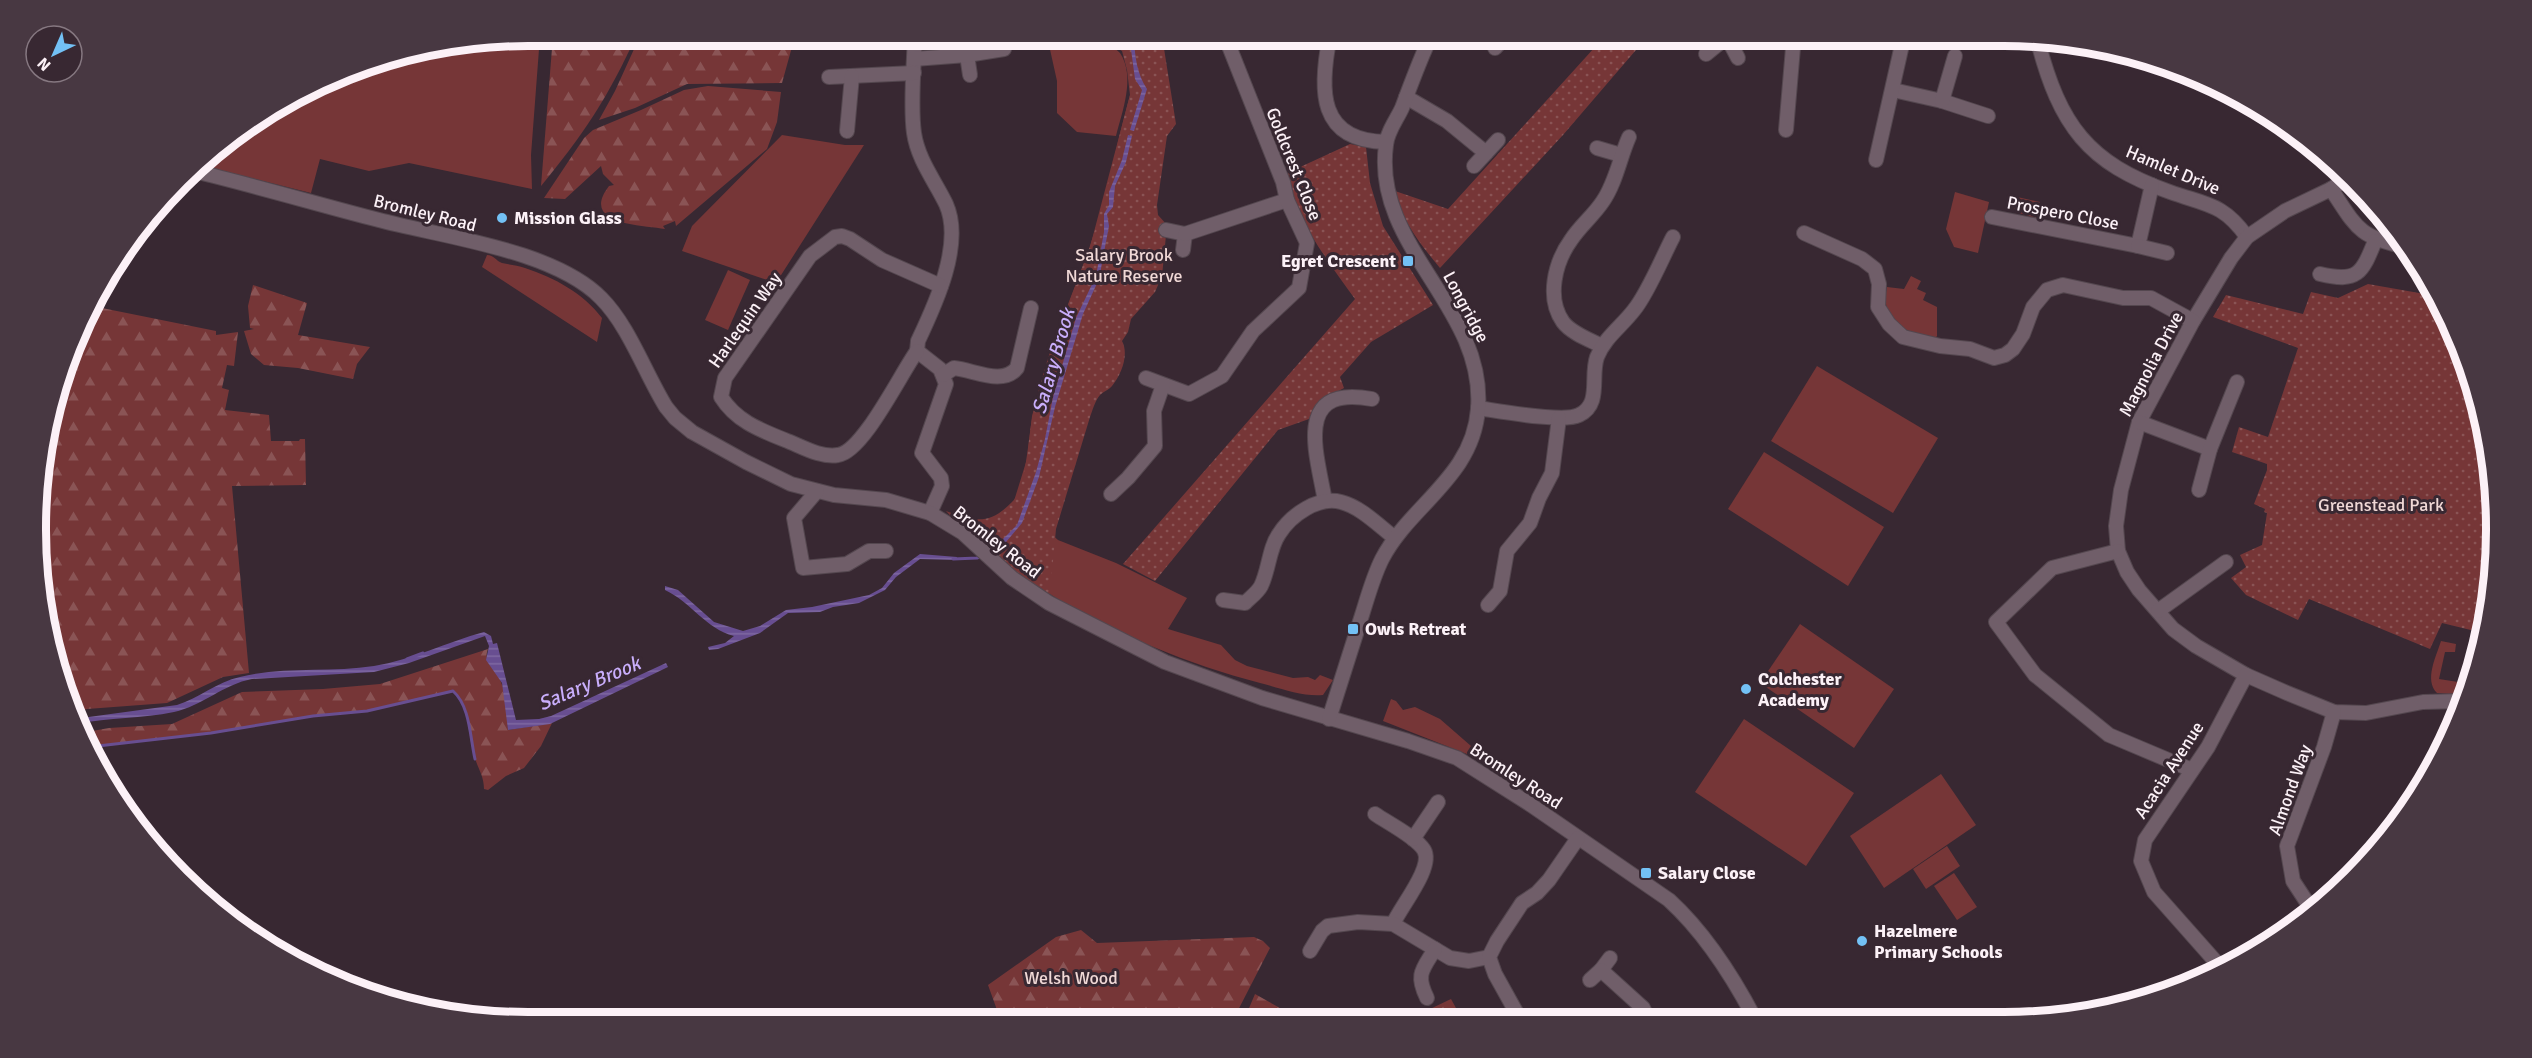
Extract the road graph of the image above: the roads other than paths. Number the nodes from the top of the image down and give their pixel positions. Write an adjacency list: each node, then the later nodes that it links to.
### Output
1 (915, 46): 14 (street)
2 (1229, 46): 38 (street, Goldcrest Close)
3 (1329, 46): 28 (street)
4 (1427, 46): 21 (street, Longridge)
5 (1715, 46): 11 (street)
6 (1732, 46): 15 (street)
7 (1793, 46): 24 (street)
8 (1902, 46): 20 (street)
9 (2040, 48): 36 (street, Hamlet Drive)
10 (1004, 49): 12 (street)
11 (1706, 54)
12 (967, 55): 14 (street); 17 (street)
13 (1955, 56): 22 (street)
14 (914, 58): 16 (street)
15 (1738, 58)
16 (914, 74): 18 (street); 51 (street)
17 (970, 75)
18 (852, 76): 19 (street); 25 (street)
19 (830, 77)
20 (1893, 90): 22 (street); 32 (street)
21 (1406, 97): 28 (street, Longridge); 30 (street)
22 (1942, 101): 23 (street)
23 (1988, 116)
24 (1786, 130)
25 (847, 131)
26 (1629, 137): 31 (street)
27 (1498, 140): 30 (street)
28 (1386, 142): 61 (street, Longridge)
29 (1597, 148): 31 (street)
30 (1486, 153): 33 (street)
31 (1621, 155): 54 (street)
32 (1876, 160)
33 (1474, 165)
34 (203, 173): 66 (street, Bromley Road)
35 (2339, 184): 37 (street, Magnolia Drive)
36 (2152, 185): 44 (street, Hamlet Drive); 47 (street, Prospero Close)
37 (2331, 189): 44 (street, Magnolia Drive); 45 (street)
38 (1287, 200): 42 (street); 59 (street, Goldcrest Close)
39 (1992, 217): 47 (street, Prospero Close)
40 (1166, 230): 42 (street)
41 (1804, 233): 53 (street)
42 (1185, 234): 48 (street)
43 (1673, 237): 54 (street)
44 (2247, 237): 53 (street, Magnolia Drive)
45 (2375, 241): 46 (street); 50 (street)
46 (2393, 245)
47 (2138, 246): 49 (street)
48 (1183, 250)
49 (2167, 253)
50 (2320, 274)
51 (941, 286): 55 (street); 55 (street, Harlequin Way)
52 (1031, 308): 56 (street)
53 (2193, 321): 63 (street, Magnolia Drive)
54 (1602, 346): 62 (street)
55 (917, 351): 56 (street)
56 (943, 375): 69 (street)
57 (1146, 378): 59 (street, Goldcrest Close)
58 (2237, 382): 64 (street)
59 (1163, 385): 67 (street)
60 (1372, 399): 68 (street)
61 (1478, 408): 62 (street); 70 (street, Longridge)
62 (1559, 418): 76 (street)
63 (2139, 422): 64 (street); 72 (street, Magnolia Drive)
64 (2210, 449): 65 (street)
65 (2199, 490)
66 (817, 491): 69 (street, Bromley Road); 71 (street)
67 (1111, 494)
68 (1325, 501): 70 (street); 75 (street)
69 (930, 513): 82 (street, Bromley Road)
70 (1395, 538): 82 (street, Longridge)
71 (886, 551)
72 (2118, 551): 77 (street, Magnolia Drive); 83 (street)
73 (2226, 562): 77 (street)
74 (1223, 600): 75 (street)
75 (1245, 603): 78 (street)
76 (1488, 605)
77 (2158, 611): 79 (street, Magnolia Drive)
78 (1247, 617)
79 (2246, 675): 81 (street, Magnolia Drive); 83 (street, Acacia Avenue)
80 (2454, 701): 81 (street, Magnolia Drive)
81 (2334, 712): 88 (street, Almond Way)
82 (1329, 719): 86 (street, Bromley Road)
83 (2192, 770): 94 (street, Acacia Avenue)
84 (1438, 802): 87 (street)
85 (1375, 814): 87 (street)
86 (1578, 838): 92 (street); 100 (street, Bromley Road)
87 (1413, 839): 89 (street)
88 (2308, 903)
89 (1393, 924): 90 (street); 91 (street)
90 (1435, 949): 92 (street); 97 (street)
91 (1310, 951)
92 (1490, 957): 98 (street)
93 (1610, 958): 95 (street)
94 (2216, 962)
95 (1601, 970): 96 (street); 99 (street)
96 (1590, 980)
97 (1427, 998)
98 (1516, 1012)
99 (1645, 1012)
100 (1751, 1012)

